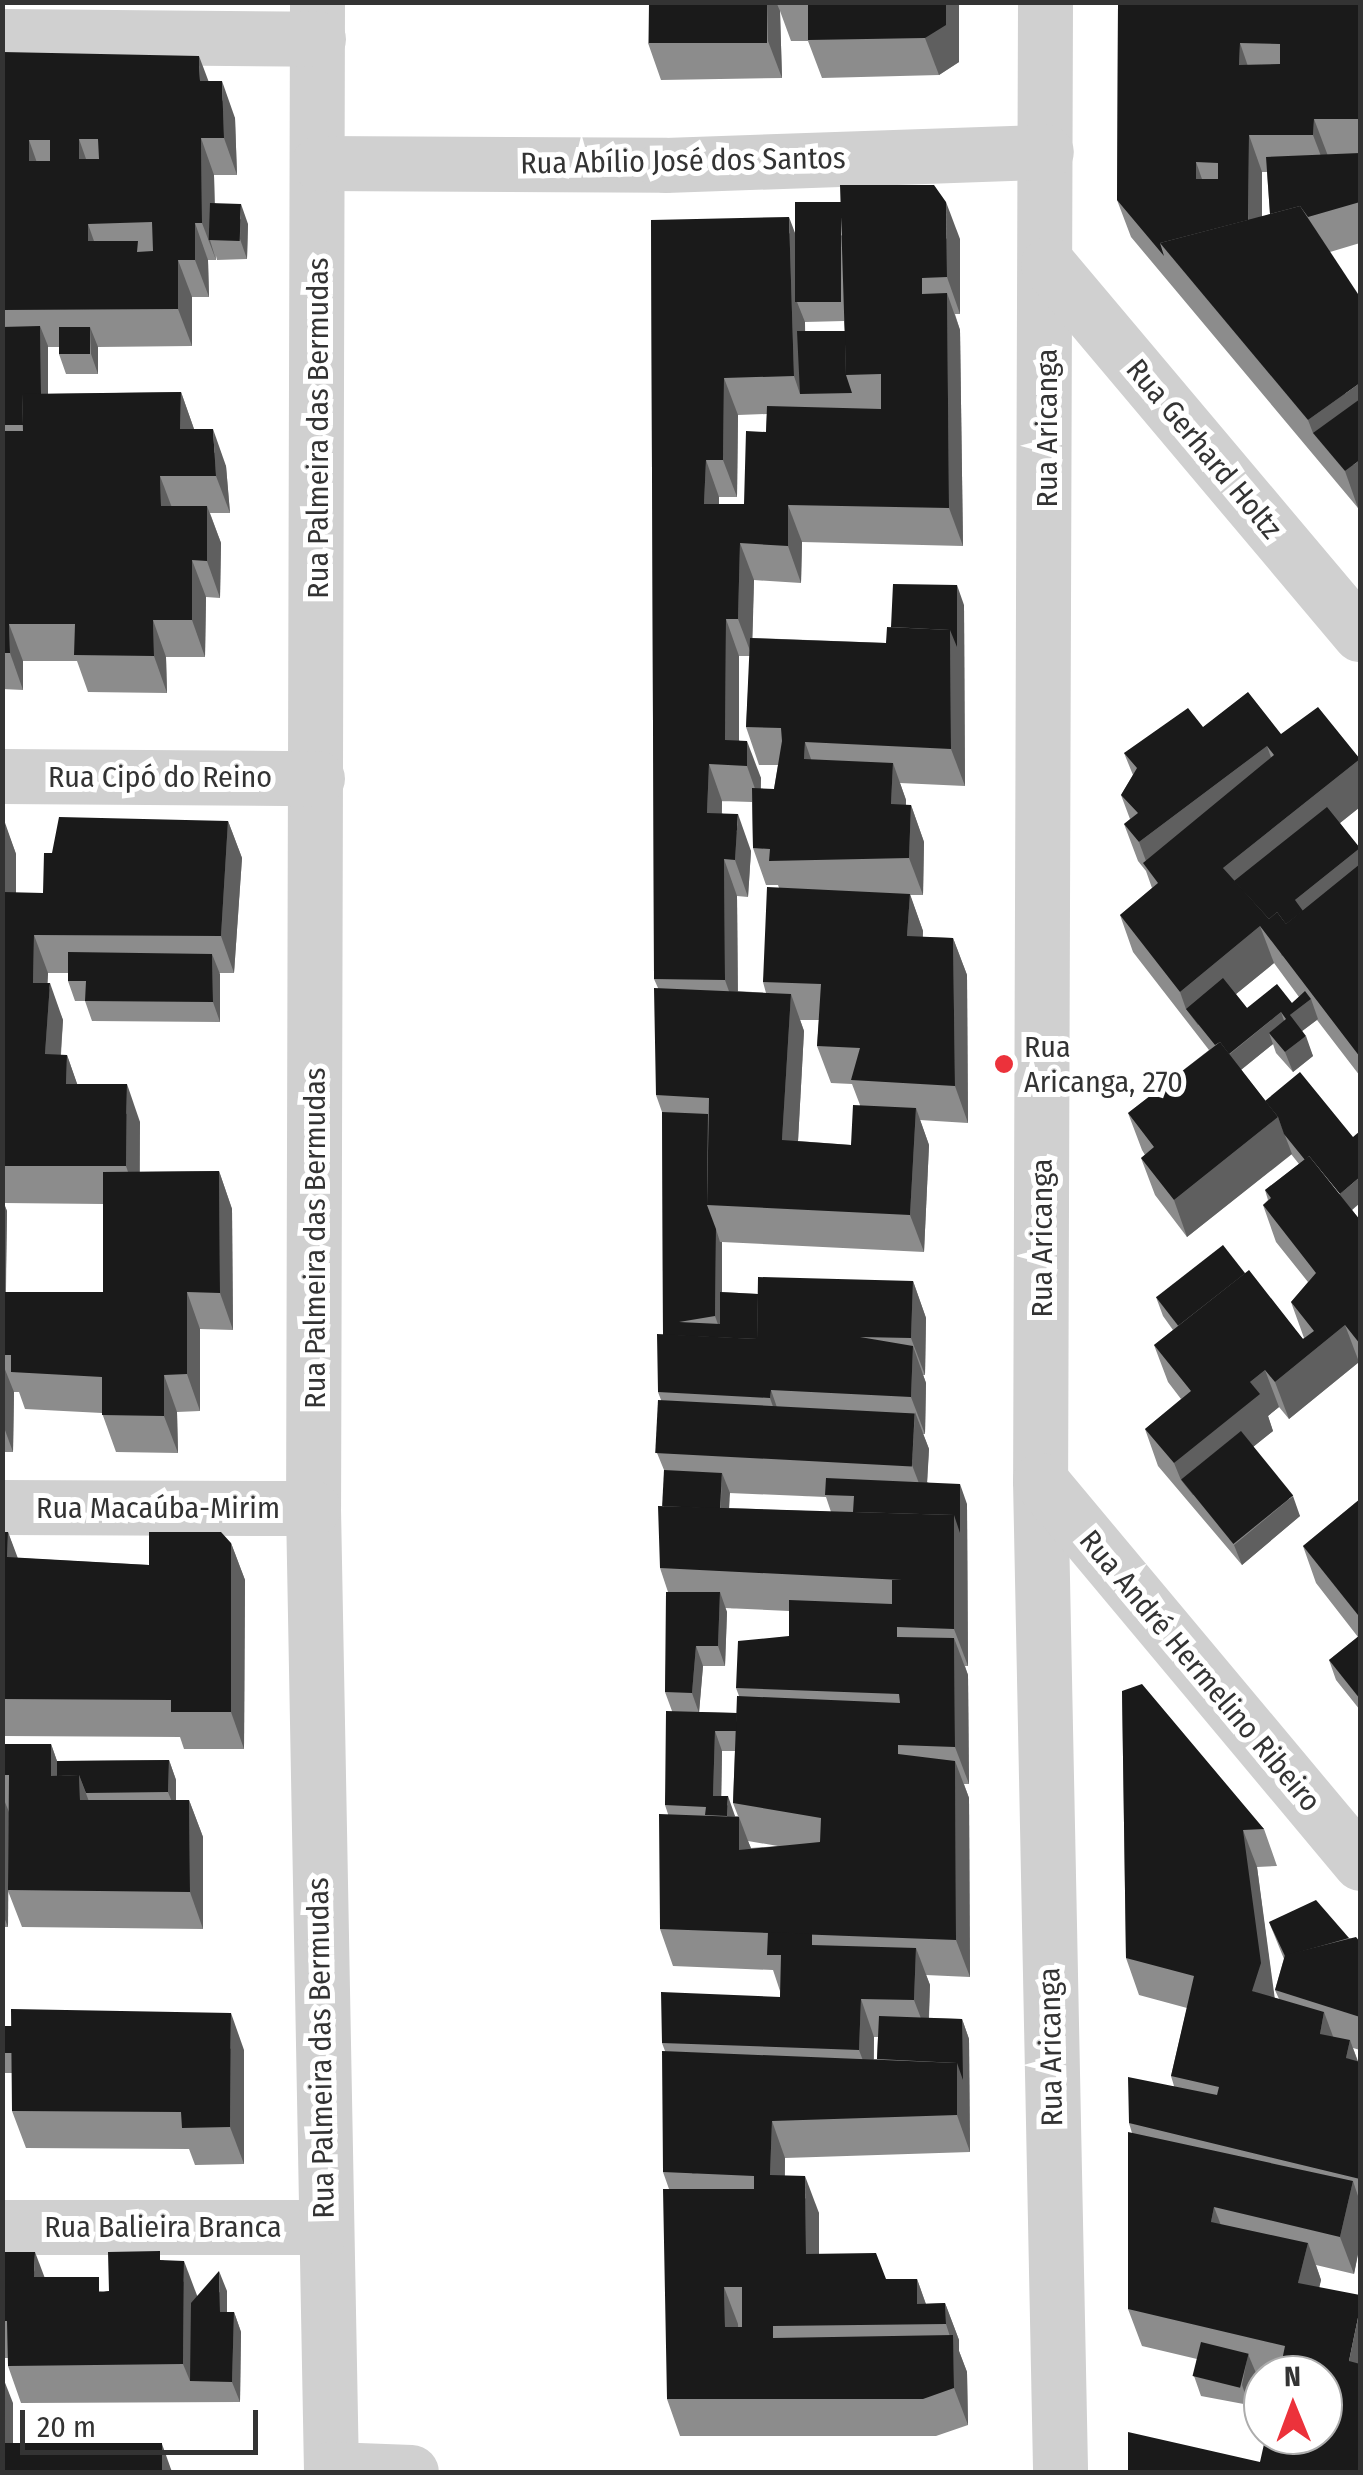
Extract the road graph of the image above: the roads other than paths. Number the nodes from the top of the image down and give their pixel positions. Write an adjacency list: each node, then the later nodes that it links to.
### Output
1 (1045, 2): 4 (street, Rua Aricanga)
2 (317, 21): 3 (street); 5 (street, Rua Palmeira das Bermudas)
3 (2, 36)
4 (1046, 152): 5 (street, Rua Abílio José dos Santos); 6 (street, Rua Aricanga)
5 (319, 163): 9 (street, Rua Palmeira das Bermudas)
6 (1048, 264): 7 (street, Rua Gerhard Holtz); 10 (street, Rua Aricanga)
7 (1360, 634)
8 (2, 776): 9 (street, Rua Cipó do Reino)
9 (317, 778): 12 (street, Rua Palmeira das Bermudas)
10 (1040, 1480): 13 (street, Rua André Hermelino Ribeiro); 18 (street, Rua Aricanga)
11 (2, 1507): 12 (street, Rua Macaúba-Mirim)
12 (313, 1508): 15 (street, Rua Palmeira das Bermudas)
13 (1360, 1863)
14 (2, 2227): 15 (street, Rua Balieira Branca)
15 (323, 2227): 16 (street, Rua Palmeira das Bermudas)
16 (331, 2471): 17 (street)
17 (410, 2472)
18 (1060, 2472)

